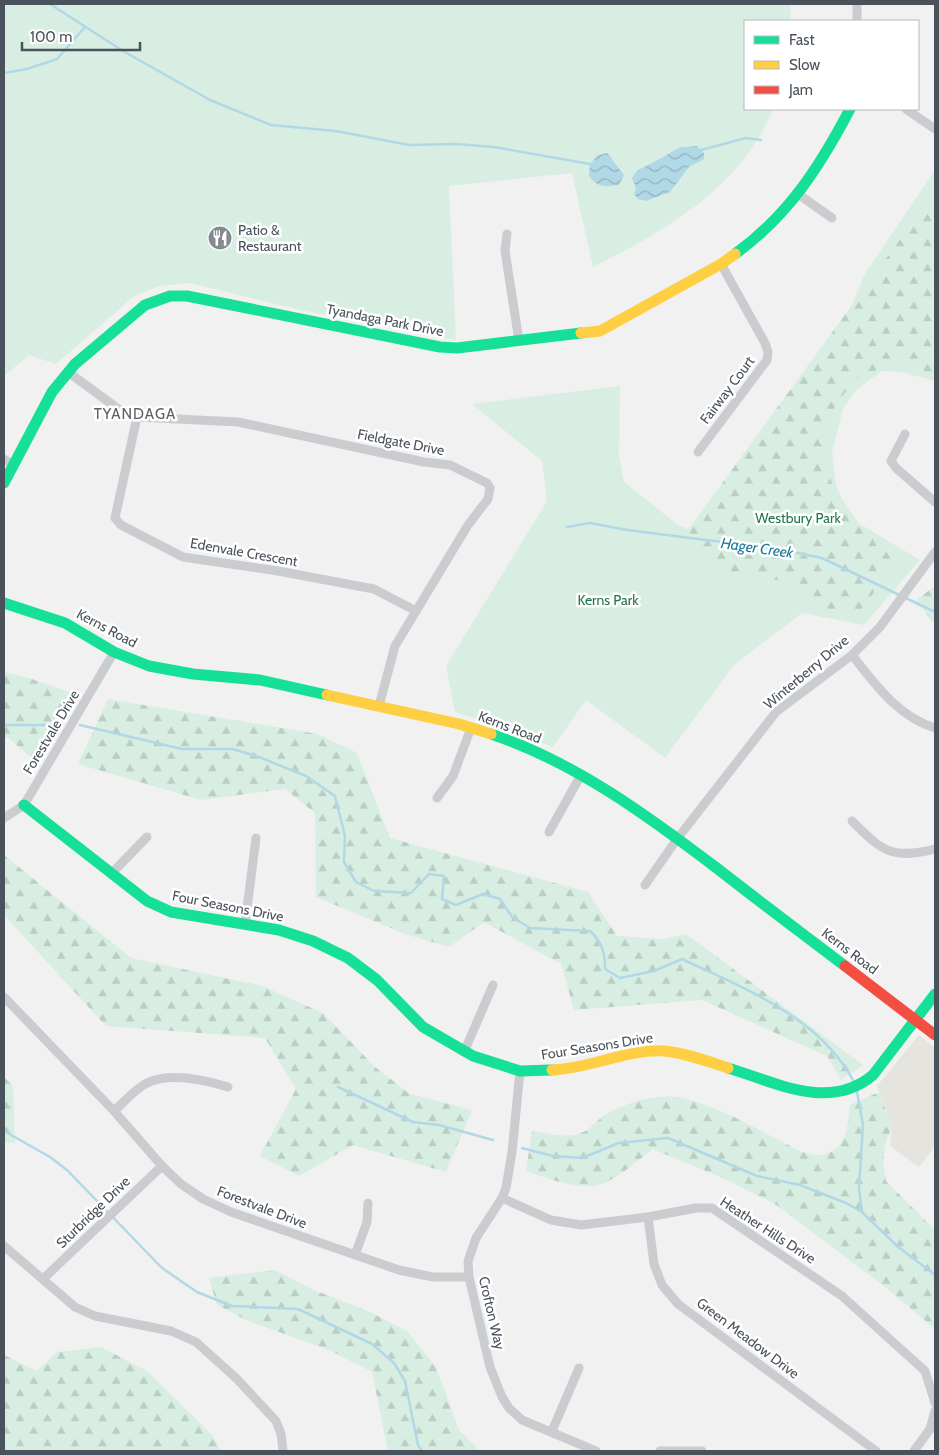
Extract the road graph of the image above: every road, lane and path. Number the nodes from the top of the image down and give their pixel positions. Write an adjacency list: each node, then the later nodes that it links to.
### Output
1 (857, 4): 2 (street)
2 (857, 20)
3 (849, 110): 6 (street, Tyandaga Park Drive)
4 (907, 110): 5 (street)
5 (935, 129)
6 (798, 194): 7 (street); 9 (street, Tyandaga Park Drive)
7 (832, 218)
8 (508, 234): 10 (street)
9 (721, 264): 10 (street, Tyandaga Park Drive); 14 (street, Fairway Court)
10 (519, 340): 11 (street, Tyandaga Park Drive)
11 (68, 372): 12 (street, Fieldgate Drive); 15 (street, Tyandaga Park Drive)
12 (137, 417): 20 (street, Edenvale Crescent); 20 (street, Fieldgate Drive)
13 (905, 434): 17 (street)
14 (698, 452)
15 (9, 462): 16 (street, Tyandaga Park Drive)
16 (4, 483)
17 (935, 502)
18 (935, 552): 22 (street, Winterberry Drive)
19 (4, 603): 21 (street, Kerns Road)
20 (416, 611): 23 (street, Fieldgate Drive)
21 (114, 652): 23 (street, Kerns Road); 28 (street, Forestvale Drive)
22 (852, 655): 25 (street); 34 (street, Winterberry Drive)
23 (379, 706): 24 (street, Kerns Road)
24 (471, 728): 26 (street, Kerns Road); 27 (street)
25 (935, 728)
26 (581, 775): 31 (street); 34 (street, Kerns Road)
27 (437, 798)
28 (24, 805): 29 (street, Forestvale Drive); 36 (street, Four Seasons Drive)
29 (4, 818)
30 (852, 820): 35 (street)
31 (549, 832)
32 (147, 837): 36 (street)
33 (256, 838): 38 (street)
34 (677, 839): 37 (street, Winterberry Drive); 42 (street, Kerns Road)
35 (935, 849)
36 (111, 874): 38 (street, Four Seasons Drive)
37 (645, 886)
38 (245, 924): 44 (street, Four Seasons Drive)
39 (493, 985): 44 (street)
40 (935, 994): 42 (street)
41 (4, 997): 47 (street, Forestvale Drive)
42 (915, 1020): 43 (street, Kerns Road); 45 (street, Four Seasons Drive)
43 (935, 1035)
44 (464, 1052): 45 (street, Four Seasons Drive)
45 (520, 1072): 49 (street, Crofton Way)
46 (228, 1087): 47 (street)
47 (114, 1111): 48 (street, Forestvale Drive)
48 (162, 1166): 53 (street, Forestvale Drive); 55 (street, Sturbridge Drive)
49 (502, 1198): 51 (street, Heather Hills Drive); 54 (street, Crofton Way)
50 (368, 1202): 53 (street)
51 (648, 1218): 57 (street, Heather Hills Drive); 64 (street, Green Meadow Drive)
52 (4, 1246): 55 (street)
53 (354, 1255): 54 (street, Forestvale Drive)
54 (469, 1277): 59 (street, Crofton Way)
55 (44, 1278): 60 (street)
56 (579, 1368): 59 (street)
57 (935, 1404)
58 (935, 1411): 65 (street)
59 (552, 1431): 61 (street, Crofton Way)
60 (283, 1450)
61 (596, 1451)
62 (660, 1451): 63 (street)
63 (702, 1451)
64 (876, 1451)
65 (914, 1451)

